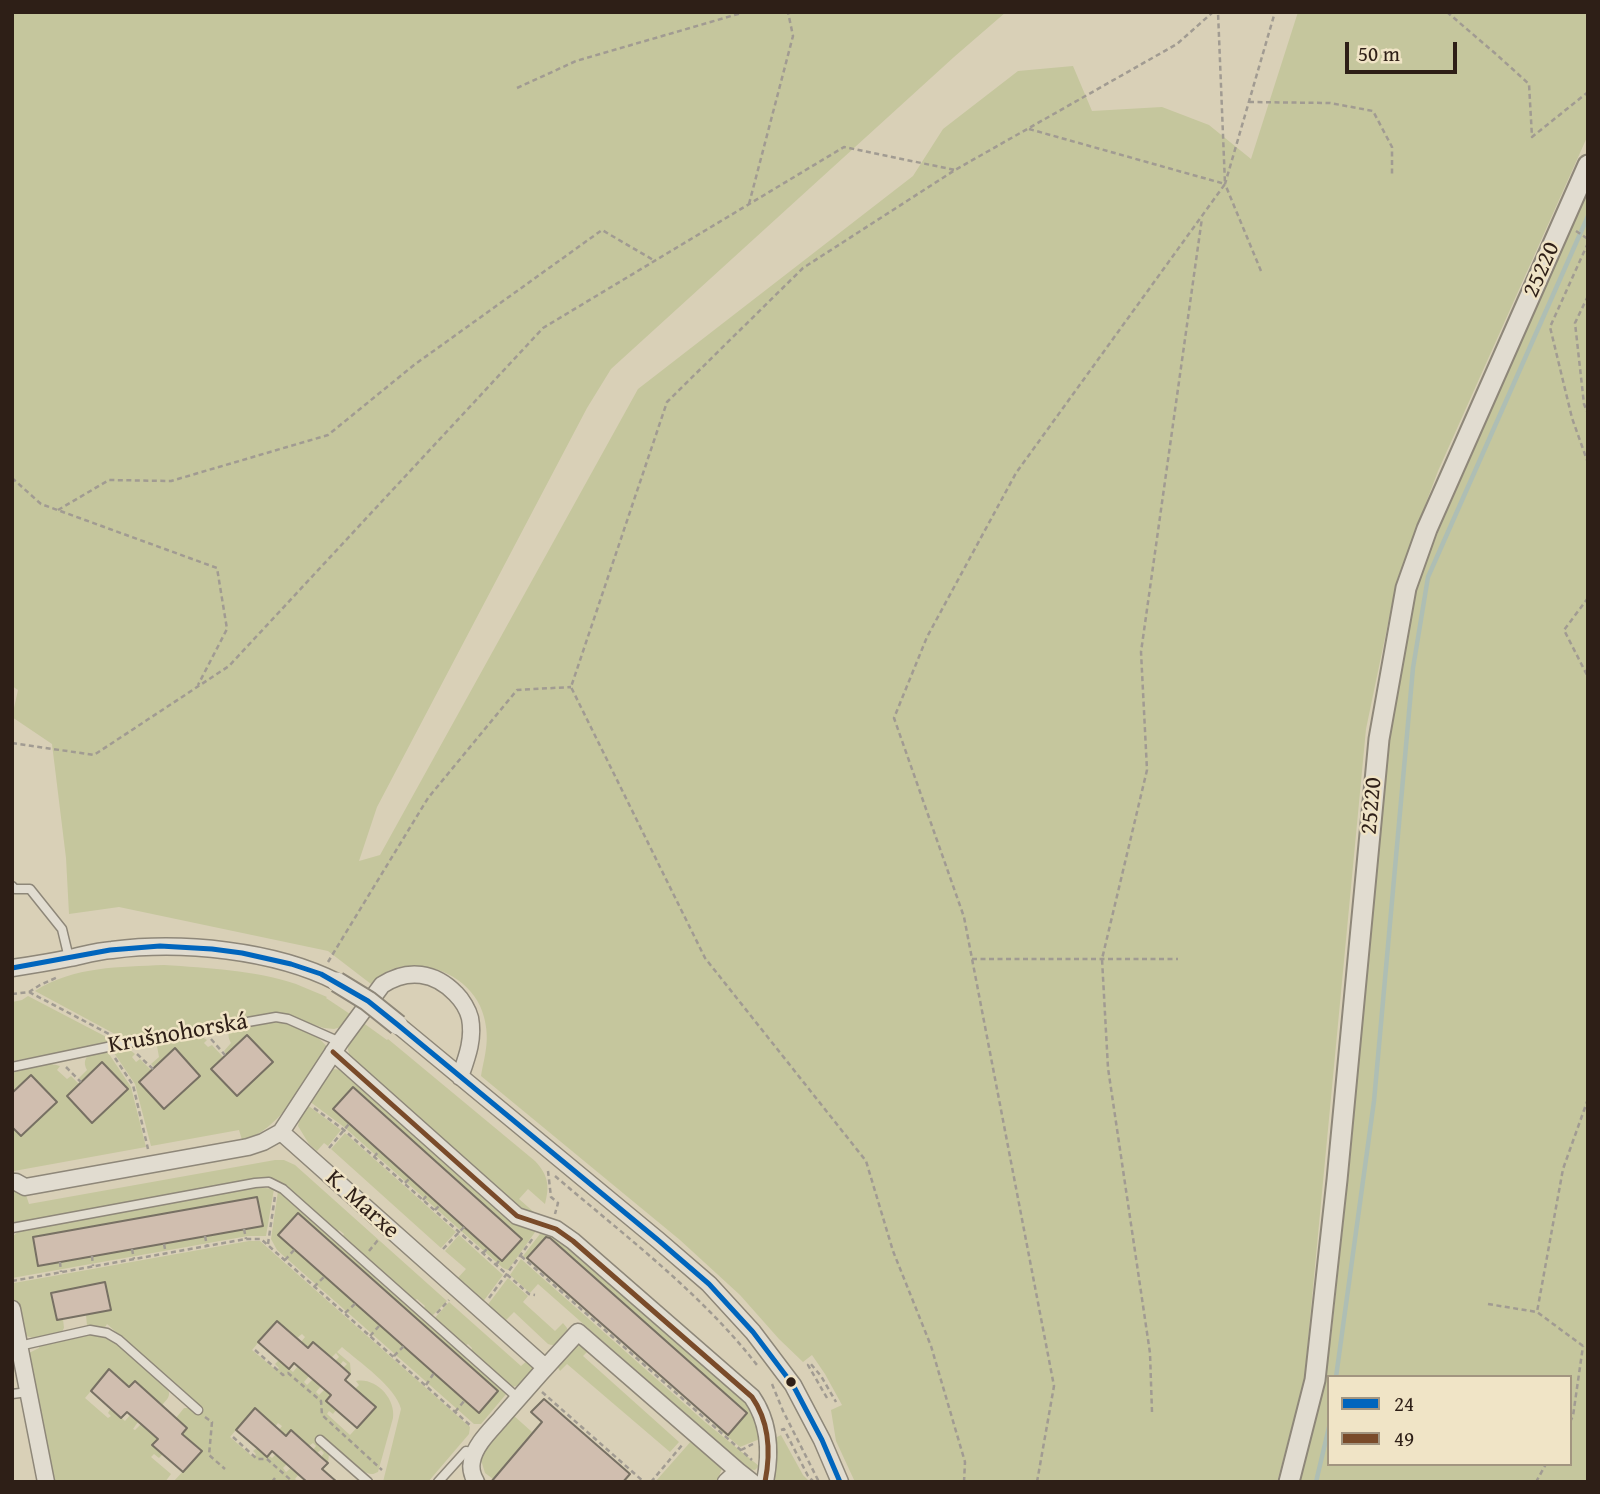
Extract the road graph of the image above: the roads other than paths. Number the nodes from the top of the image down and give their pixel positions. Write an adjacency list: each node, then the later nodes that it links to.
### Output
1 (1588, 165): 29 (street, 25220)
2 (12, 886): 3 (lane)
3 (69, 958): 4 (street); 5 (street)
4 (12, 968)
5 (329, 978): 6 (street, bridge)
6 (398, 1025): 9 (street)
7 (337, 1047): 8 (lane, Krušnohorská); 9 (street); 10 (street); 22 (street, Krušnohorská)
8 (12, 1067)
9 (460, 1077): 28 (street)
10 (281, 1132): 11 (street); 15 (street, K. Marxe)
11 (12, 1182)
12 (12, 1228): 17 (lane)
13 (12, 1310): 14 (street)
14 (19, 1346): 16 (street); 18 (lane)
15 (545, 1367): 17 (street); 21 (street)
16 (20, 1393): 23 (street)
17 (518, 1398): 20 (street)
18 (198, 1410)
19 (320, 1440): 24 (lane)
20 (475, 1453): 25 (lane); 26 (street)
21 (732, 1477): 27 (street)
22 (766, 1477)
23 (46, 1482)
24 (368, 1482)
25 (438, 1482)
26 (476, 1482)
27 (752, 1482)
28 (841, 1482)
29 (1289, 1482)

